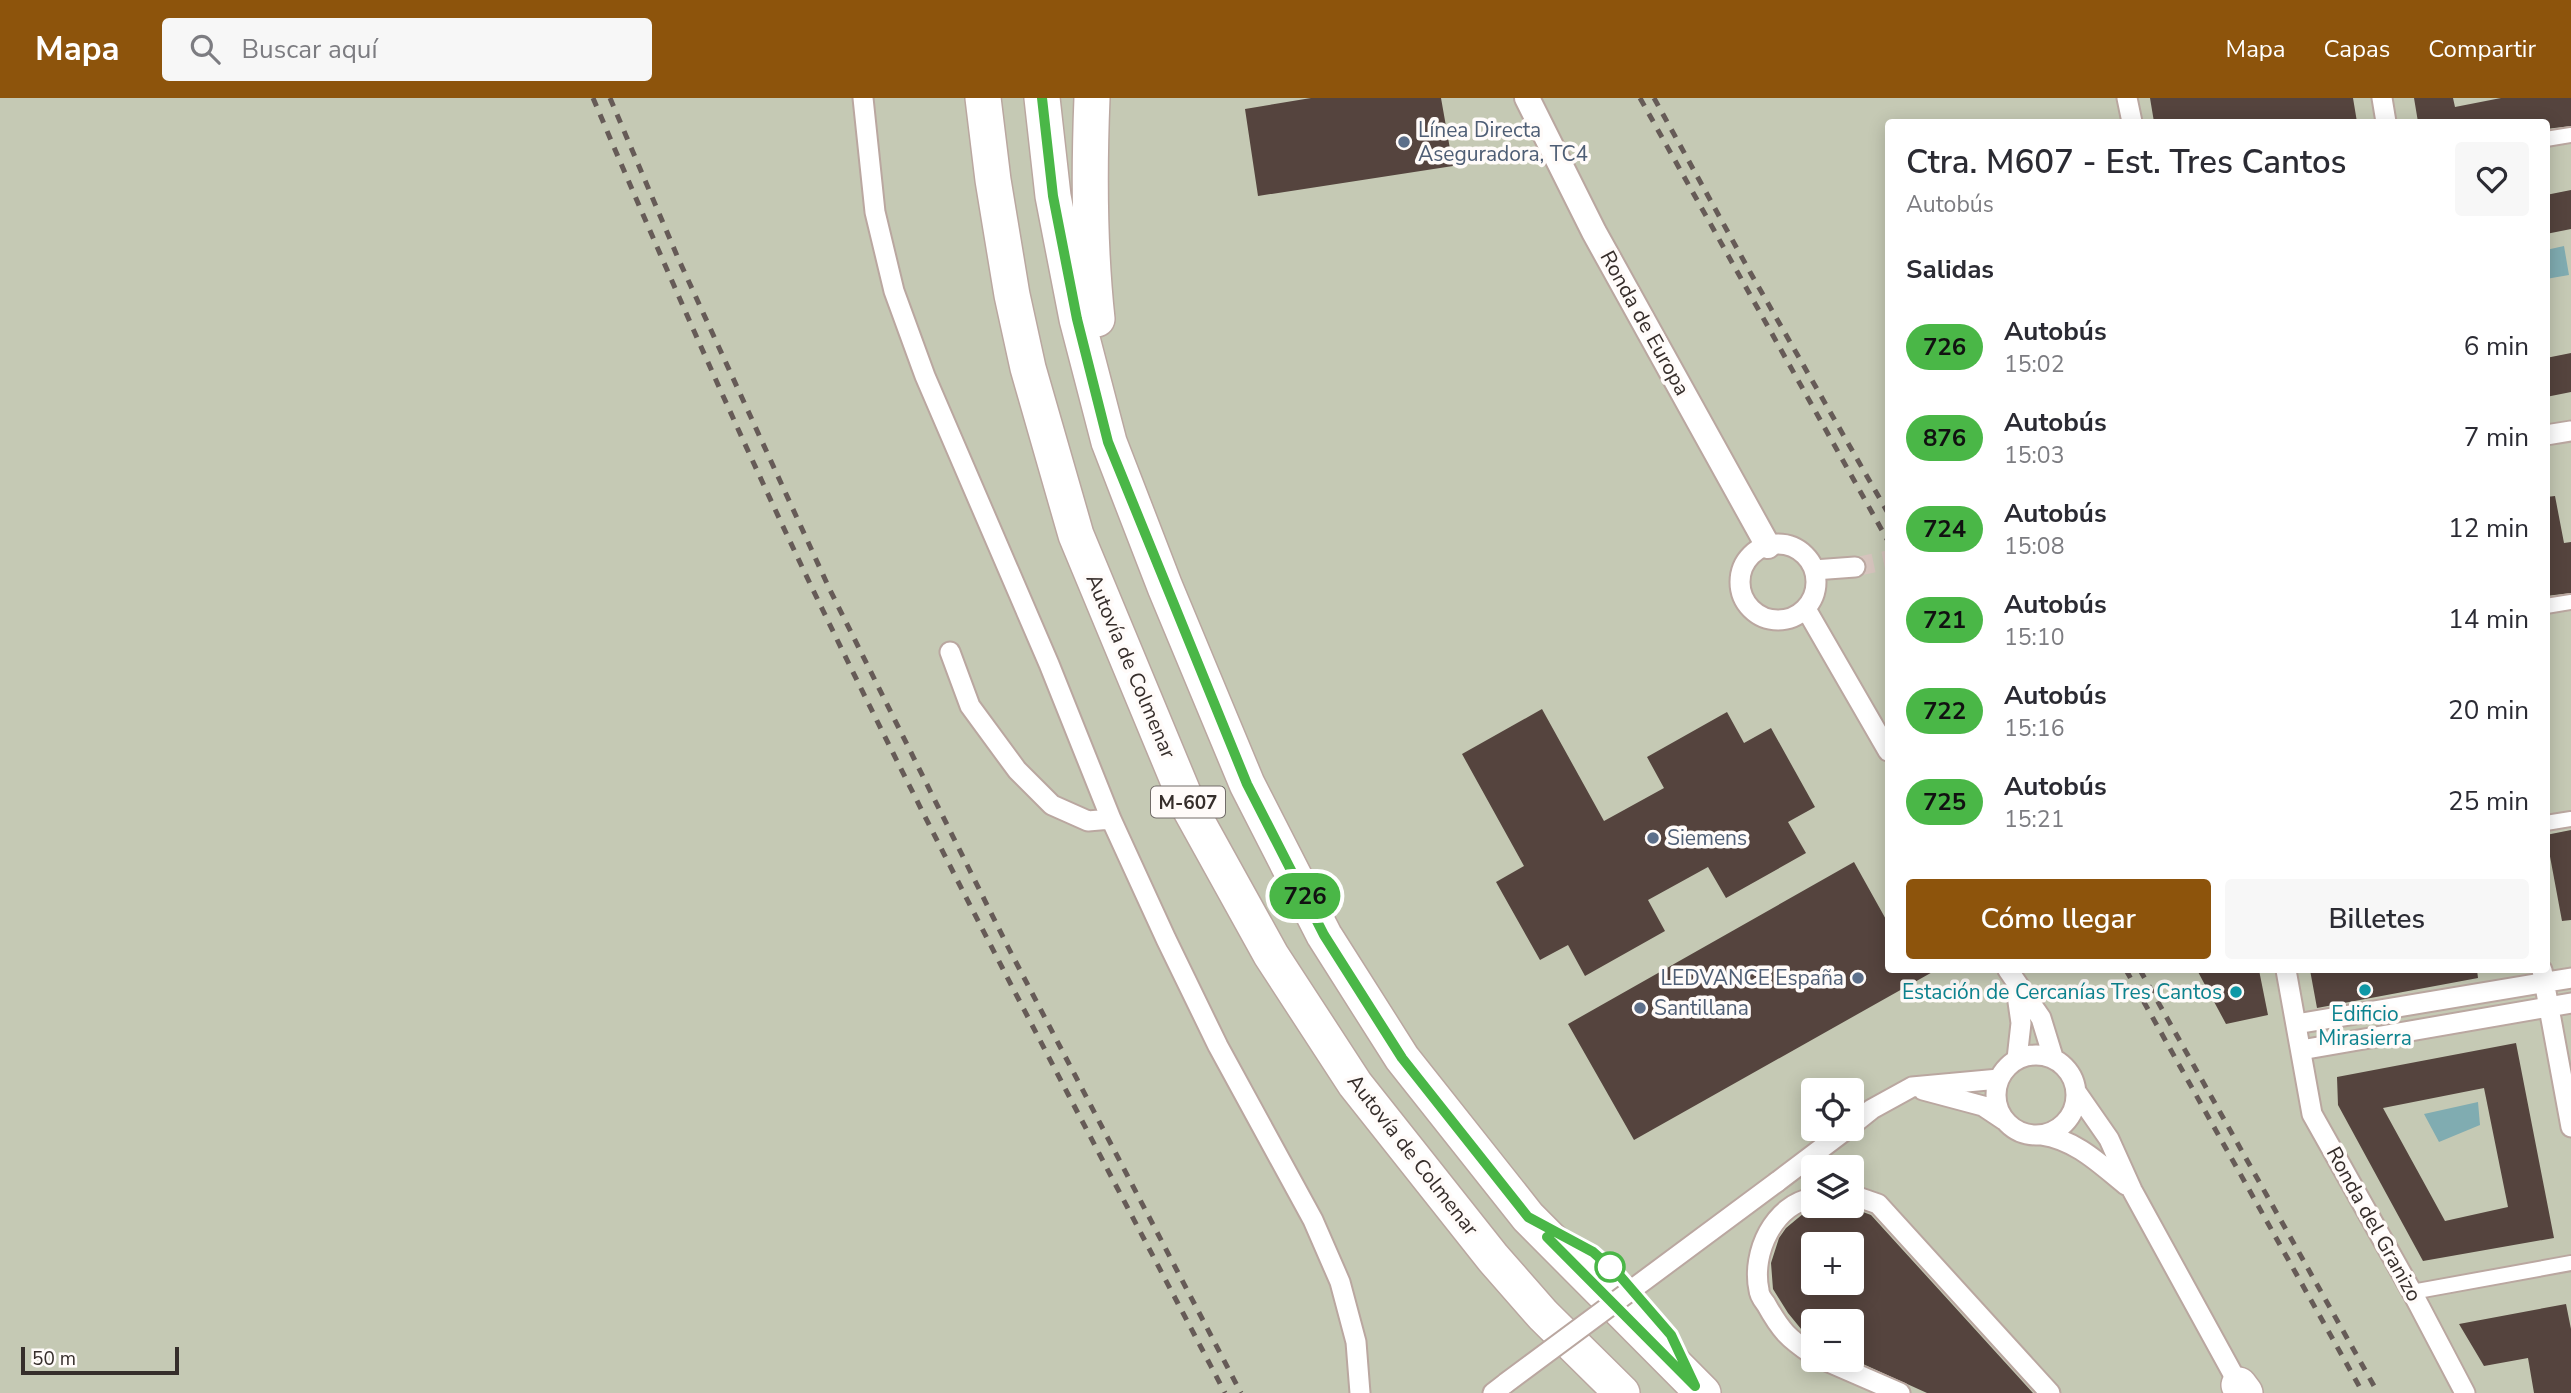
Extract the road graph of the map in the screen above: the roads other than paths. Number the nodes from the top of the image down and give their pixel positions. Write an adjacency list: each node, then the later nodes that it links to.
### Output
1 (863, 98): 23 (street)
2 (983, 98): 54 (highway, Autovía de Colmenar / M-607)
3 (1042, 98): 14 (highway, M-607)
4 (1092, 98): 14 (highway)
5 (1527, 98): 15 (street, Ronda de Europa)
6 (2127, 98): 8 (street)
7 (2382, 98): 9 (street)
8 (2131, 119)
9 (2386, 119)
10 (2571, 135): 11 (street)
11 (2550, 138)
12 (2571, 431): 13 (street)
13 (2550, 434)
14 (1143, 531): 55 (highway, M-607)
15 (1768, 546): 17 (street); 20 (street)
16 (1855, 567): 17 (street)
17 (1814, 569): 20 (street)
18 (2571, 602): 19 (street)
19 (2550, 605)
20 (1805, 609): 22 (street)
21 (950, 652): 23 (street)
22 (1885, 746)
23 (1111, 819): 53 (street)
24 (2571, 819): 25 (street)
25 (2550, 822)
26 (2287, 973): 32 (street, Ronda del Granizo)
27 (2012, 976): 34 (street); 35 (street)
28 (2543, 976): 29 (street); 31 (street); 32 (street)
29 (2571, 978)
30 (2571, 1003): 31 (street)
31 (2549, 1007): 33 (street); 41 (street)
32 (2296, 1024): 33 (street, Ronda del Granizo)
33 (2301, 1050): 48 (street, Ronda del Granizo)
34 (2053, 1057): 35 (street); 38 (street)
35 (2018, 1059): 36 (street)
36 (1999, 1079): 37 (street); 40 (street)
37 (1912, 1087): 39 (street); 40 (street)
38 (2077, 1093): 42 (street); 44 (street)
39 (1864, 1115)
40 (2004, 1120): 42 (street)
41 (2571, 1127)
42 (2042, 1135): 44 (street)
43 (1831, 1141): 51 (street, bridge)
44 (2132, 1190): 52 (street)
45 (1864, 1199): 57 (street)
46 (1801, 1200): 49 (street)
47 (2571, 1263): 48 (street)
48 (2412, 1292): 58 (street, Ronda del Granizo)
49 (1801, 1346)
50 (1852, 1372): 56 (street)
51 (1499, 1388)
52 (2241, 1390)
53 (1360, 1393)
54 (1622, 1393)
55 (1703, 1393)
56 (1900, 1393)
57 (2050, 1393)
58 (2465, 1393)

